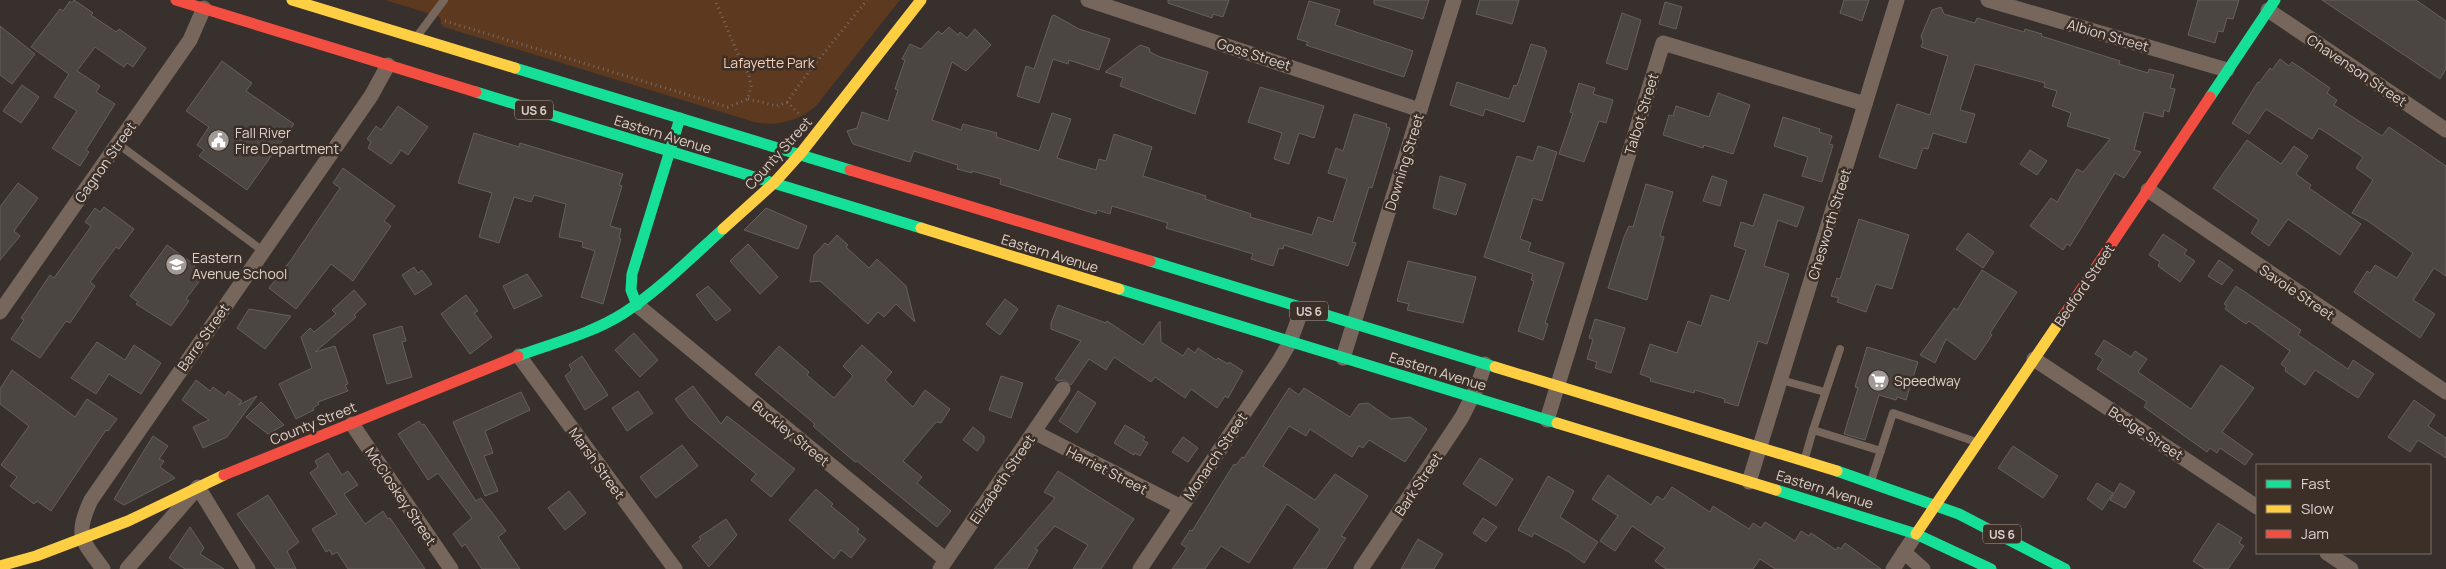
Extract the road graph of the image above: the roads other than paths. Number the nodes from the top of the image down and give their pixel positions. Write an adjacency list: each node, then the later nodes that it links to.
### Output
1 (176, 0): 10 (main road, Eastern Avenue / US 6)
2 (292, 0): 11 (main road, Eastern Avenue / US 6)
3 (444, 0): 11 (lane)
4 (921, 0): 20 (main road, County Street)
5 (1088, 0): 15 (street, Goss Street)
6 (1454, 0): 15 (street, Downing Street)
7 (1897, 0): 14 (street, Chesworth Street)
8 (1988, 0): 13 (street, Albion Street)
9 (2272, 5): 13 (main road, Bedford Street); 17 (street, Chavenson Street)
10 (204, 8): 12 (main road, Eastern Avenue / US 6); 18 (street, Gagnon Street)
11 (416, 37): 16 (main road, Eastern Avenue / US 6)
12 (388, 65): 19 (main road, Eastern Avenue / US 6); 23 (street, Barre Street)
13 (2228, 70): 22 (main road, Bedford Street)
14 (1865, 104): 34 (street, Chesworth Street); 35 (street, Talbot Street)
15 (1420, 110): 27 (street, Downing Street)
16 (680, 118): 19 (main road); 20 (main road, Eastern Avenue / US 6)
17 (2446, 130)
18 (118, 144): 23 (lane); 26 (street, Gagnon Street)
19 (670, 151): 21 (main road, Eastern Avenue / US 6); 24 (main road)
20 (801, 153): 21 (main road, County Street); 25 (main road, Eastern Avenue / US 6)
21 (774, 183): 24 (main road, County Street); 28 (main road, Eastern Avenue / US 6)
22 (2148, 190): 32 (main road, Bedford Street); 38 (street, Savoie Street)
23 (263, 251): 55 (street, Barre Street)
24 (637, 304): 30 (main road, County Street); 58 (street, Buckley Street)
25 (1302, 308): 27 (main road, Eastern Avenue / US 6); 28 (street, Monarch Street)
26 (0, 312)
27 (1354, 324): 31 (street, Downing Street); 33 (main road, Eastern Avenue / US 6)
28 (1290, 342): 31 (main road, Eastern Avenue / US 6); 53 (street, Monarch Street)
29 (1840, 349): 37 (lane)
30 (519, 356): 41 (main road, County Street); 64 (street, Marsh Street)
31 (1343, 358): 39 (main road, Eastern Avenue / US 6)
32 (2034, 360): 44 (main road, Bedford Street); 52 (street, Bodge Street)
33 (1485, 364): 35 (main road, Eastern Avenue / US 6); 39 (street, Bark Street)
34 (1781, 380): 37 (lane); 45 (street, Chesworth Street)
35 (1557, 386): 40 (street); 45 (main road, Eastern Avenue / US 6)
36 (1063, 389): 43 (street, Elizabeth Street)
37 (1826, 392): 42 (lane)
38 (2446, 392)
39 (1472, 397): 40 (main road, Eastern Avenue / US 6); 66 (street, Bark Street)
40 (1547, 420): 49 (main road, Eastern Avenue / US 6)
41 (352, 424): 50 (main road, County Street); 63 (street, McCloskey Street)
42 (1813, 430): 46 (lane); 47 (lane)
43 (1034, 432): 53 (street, Harriet Street); 58 (street, Elizabeth Street)
44 (1978, 443): 46 (lane); 51 (main road, Bedford Street)
45 (1760, 448): 47 (main road, Eastern Avenue / US 6); 49 (street, Chesworth Street)
46 (1881, 452): 48 (lane)
47 (1804, 461): 48 (main road, Eastern Avenue / US 6)
48 (1871, 481): 51 (main road, Eastern Avenue / US 6)
49 (1750, 482): 54 (main road, Eastern Avenue / US 6)
50 (198, 487): 55 (main road, County Street); 61 (street); 62 (street)
51 (1937, 504): 54 (main road, Bedford Street); 70 (main road, US 6)
52 (2256, 506)
53 (1181, 508): 65 (street, Monarch Street)
54 (1916, 534): 56 (street, Bedford Street); 69 (main road, US 6)
55 (82, 539): 59 (main road, County Street); 60 (street)
56 (1904, 552): 67 (street, Bedford Street); 68 (street)
57 (2328, 554): 71 (street)
58 (943, 564)
59 (0, 566)
60 (103, 569)
61 (127, 569)
62 (248, 569)
63 (451, 569)
64 (675, 569)
65 (1140, 569)
66 (1361, 569)
67 (1893, 569)
68 (1922, 569)
69 (1991, 569)
70 (2065, 569)
71 (2351, 569)

